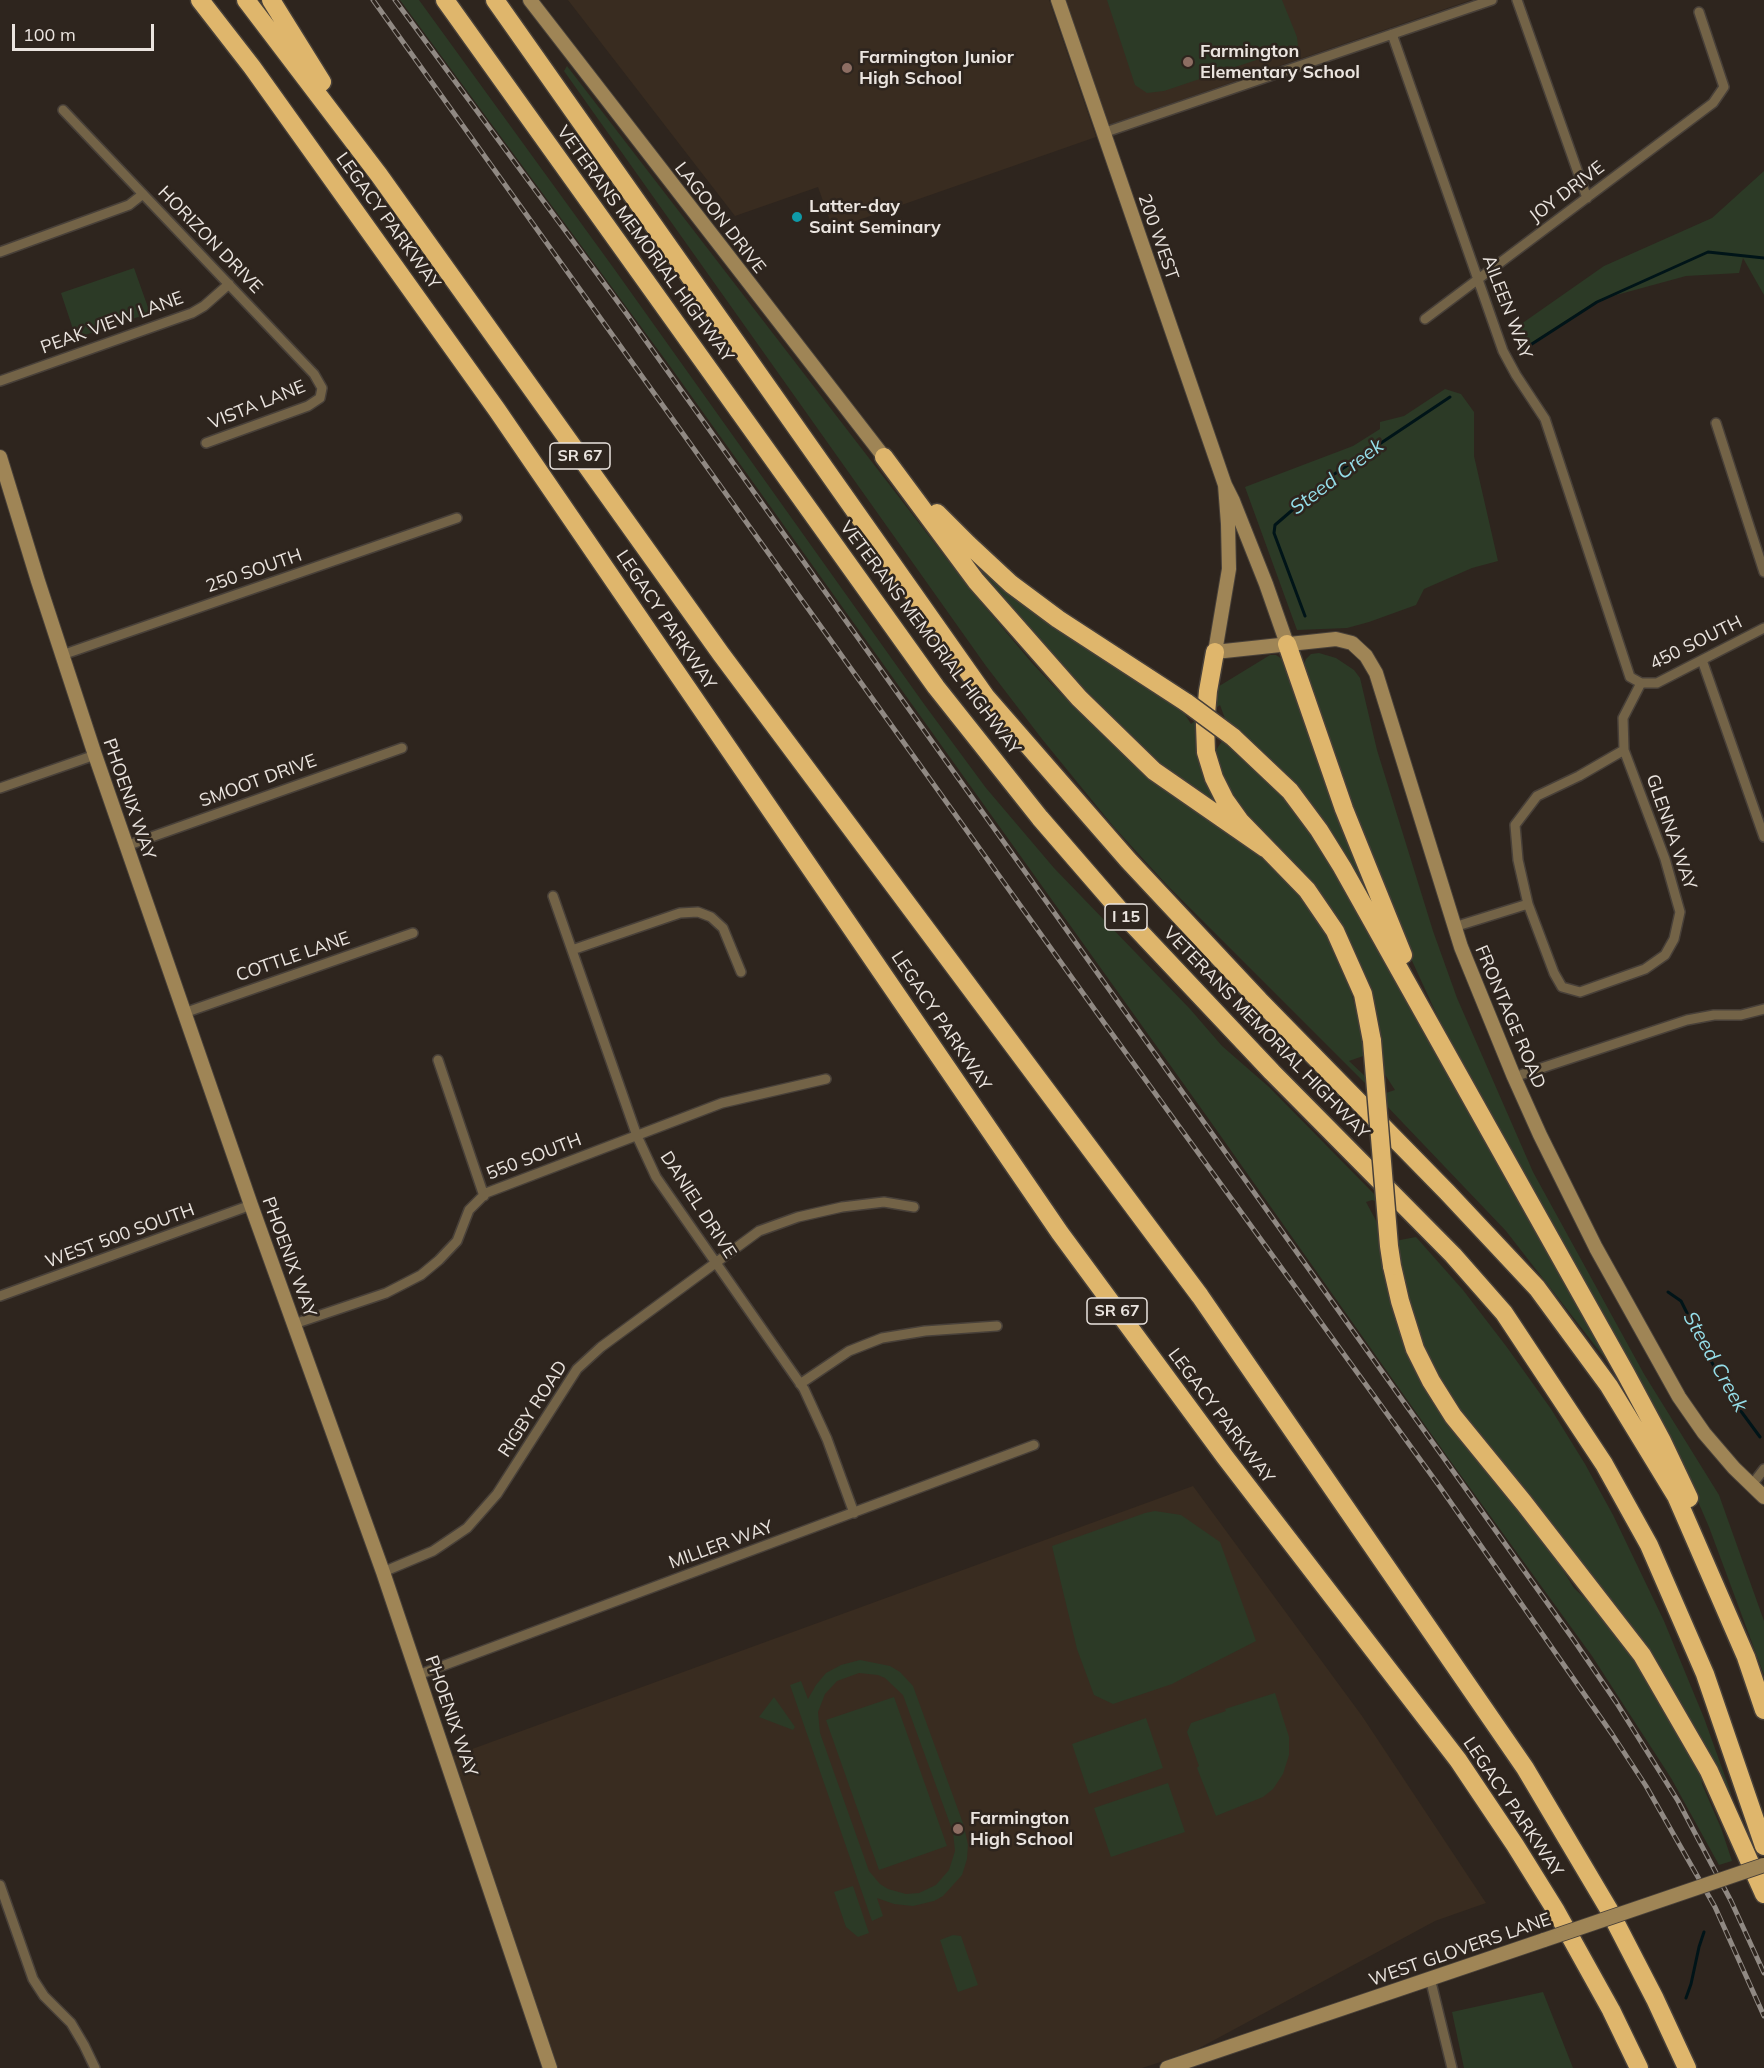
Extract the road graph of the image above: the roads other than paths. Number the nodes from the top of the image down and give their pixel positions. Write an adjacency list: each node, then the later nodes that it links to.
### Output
1 (200, 0): 82 (highway, LEGACY PARKWAY / SR 67)
2 (246, 0): 14 (highway)
3 (271, 0): 14 (highway)
4 (445, 0): 73 (highway, VETERANS MEMORIAL HIGHWAY / I 15)
5 (495, 0): 70 (highway, VETERANS MEMORIAL HIGHWAY / I 15)
6 (530, 0): 26 (street, LAGOON DRIVE)
7 (1058, 0): 13 (street, 200 WEST)
8 (1492, 0): 11 (street)
9 (1517, 0): 16 (street)
10 (1699, 12): 16 (street, JOY DRIVE)
11 (1392, 34): 13 (street); 18 (street, AILEEN WAY)
12 (63, 110): 15 (street, HORIZON DRIVE)
13 (1103, 133): 27 (street, 200 WEST)
14 (380, 175): 83 (highway, LEGACY PARKWAY / SR 67)
15 (143, 194): 17 (street); 19 (street, HORIZON DRIVE)
16 (1587, 198): 18 (street, JOY DRIVE)
17 (0, 252)
18 (1478, 281): 20 (street, JOY DRIVE); 35 (street, AILEEN WAY)
19 (229, 284): 21 (street, PEAK VIEW LANE); 22 (street, HORIZON DRIVE)
20 (1425, 319)
21 (0, 381)
22 (320, 398): 24 (street, VISTA LANE)
23 (1716, 423): 29 (street)
24 (206, 443)
25 (0, 457): 33 (street, PHOENIX WAY)
26 (884, 457): 42 (highway); 51 (highway, bridge)
27 (1225, 485): 31 (street); 32 (street)
28 (457, 518): 33 (street, 250 SOUTH)
29 (1764, 572)
30 (1764, 628): 34 (street, 450 SOUTH)
31 (1287, 644): 32 (street, FRONTAGE ROAD); 45 (street, FRONTAGE ROAD); 51 (highway)
32 (1215, 652): 42 (highway)
33 (62, 655): 38 (street, PHOENIX WAY)
34 (1702, 660): 35 (street, 450 SOUTH); 40 (street)
35 (1641, 683): 37 (street, GLENNA WAY)
36 (402, 748): 41 (street, SMOOT DRIVE)
37 (1624, 750): 44 (street); 44 (street, GLENNA WAY)
38 (95, 754): 39 (street); 41 (street, PHOENIX WAY)
39 (0, 788)
40 (1764, 837)
41 (126, 846): 50 (street, PHOENIX WAY)
42 (1265, 848): 76 (highway, bridge)
43 (553, 896): 47 (street, DANIEL DRIVE)
44 (1528, 904): 45 (street)
45 (1454, 927): 53 (street, FRONTAGE ROAD)
46 (413, 933): 50 (street, COTTLE LANE)
47 (572, 950): 48 (street); 55 (street, DANIEL DRIVE)
48 (741, 972)
49 (1764, 1009): 53 (street)
50 (184, 1013): 57 (street, PHOENIX WAY)
51 (1431, 1026): 70 (highway)
52 (438, 1060): 56 (street)
53 (1514, 1077): 66 (street, FRONTAGE ROAD)
54 (826, 1079): 55 (street, 550 SOUTH)
55 (637, 1136): 56 (street, 550 SOUTH); 59 (street, DANIEL DRIVE)
56 (484, 1196): 61 (street, 550 SOUTH)
57 (251, 1205): 60 (street, WEST 500 SOUTH); 61 (street, PHOENIX WAY)
58 (914, 1207): 59 (street, RIGBY ROAD)
59 (715, 1263): 63 (street, DANIEL DRIVE); 69 (street, RIGBY ROAD)
60 (0, 1296)
61 (294, 1324): 69 (street, PHOENIX WAY)
62 (997, 1326): 63 (street)
63 (800, 1384): 68 (street, DANIEL DRIVE)
64 (1034, 1445): 68 (street, MILLER WAY)
65 (1764, 1469): 66 (street)
66 (1751, 1486): 67 (street, FRONTAGE ROAD)
67 (1764, 1497)
68 (854, 1513): 71 (street, MILLER WAY)
69 (383, 1572): 71 (street, PHOENIX WAY)
70 (1746, 1658): 72 (highway, VETERANS MEMORIAL HIGHWAY / I 15)
71 (418, 1675): 79 (street, PHOENIX WAY)
72 (1764, 1710)
73 (1764, 1846)
74 (1764, 1865): 77 (street, WEST GLOVERS LANE, bridge)
75 (0, 1885): 78 (street)
76 (1764, 1894)
77 (1430, 1978): 80 (street, WEST GLOVERS LANE); 81 (street)
78 (95, 2068)
79 (550, 2068)
80 (1167, 2068)
81 (1452, 2068)
82 (1639, 2068)
83 (1687, 2068)

